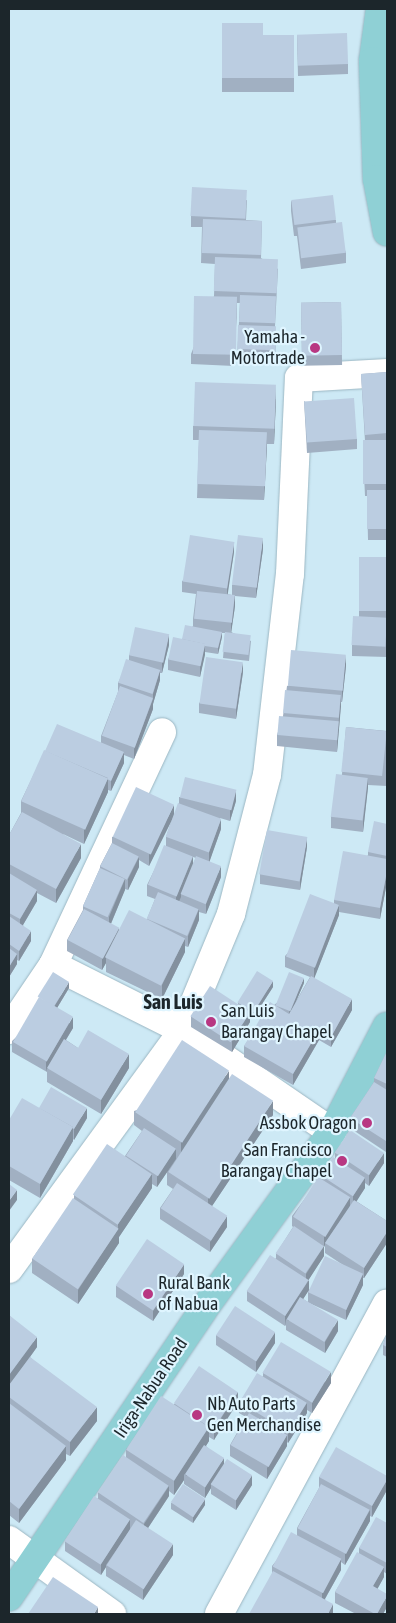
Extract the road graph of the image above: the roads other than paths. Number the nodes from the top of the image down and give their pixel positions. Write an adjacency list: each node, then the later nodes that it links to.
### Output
1 (380, 9): 2 (main road)
2 (387, 232)
3 (387, 374): 8 (street)
4 (162, 732): 5 (street)
5 (52, 964): 7 (street); 8 (street)
6 (387, 1026): 9 (main road, Iriga-Nabua Road)
7 (9, 1030)
8 (183, 1030): 9 (street); 10 (street)
9 (332, 1132): 13 (main road, Iriga-Nabua Road)
10 (9, 1269)
11 (387, 1303): 16 (street)
12 (9, 1540): 13 (street)
13 (35, 1560): 14 (main road, Iriga-Nabua Road); 15 (street)
14 (9, 1597)
15 (112, 1614)
16 (219, 1614)

